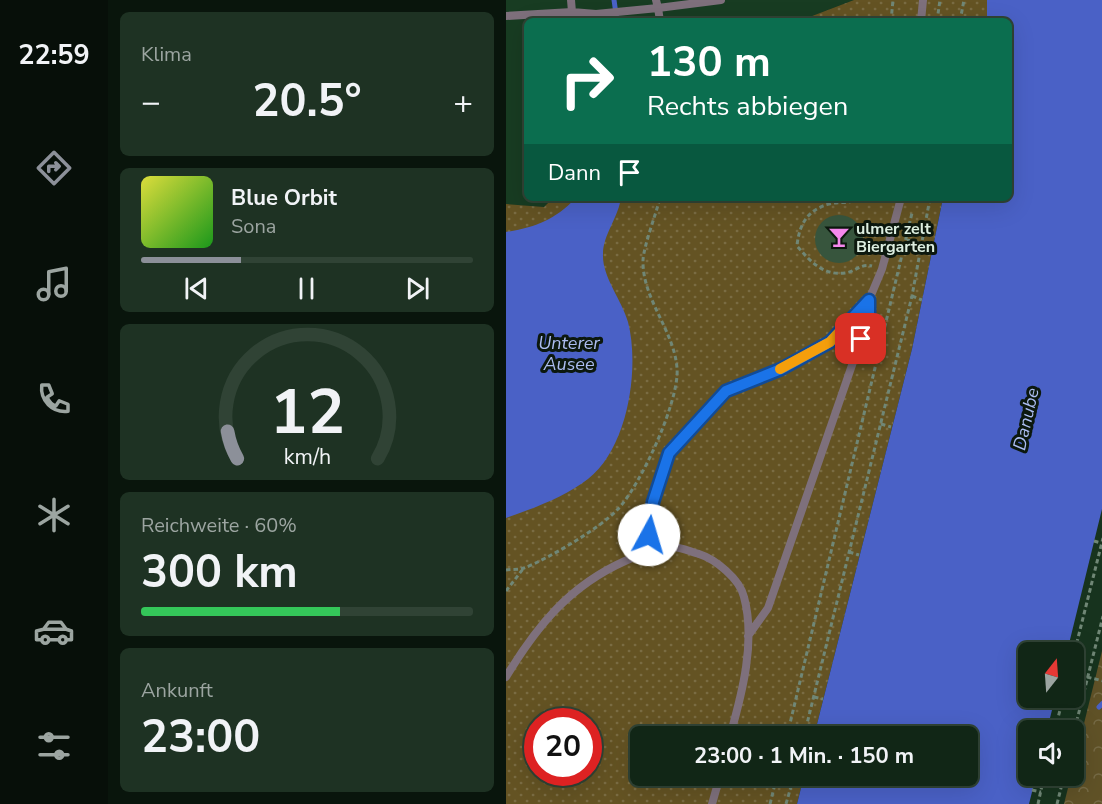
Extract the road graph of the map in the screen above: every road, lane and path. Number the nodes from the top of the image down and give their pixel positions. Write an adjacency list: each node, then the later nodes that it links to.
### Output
1 (571, 0): 8 (lane)
2 (721, 0): 7 (lane)
3 (893, 0): 10 (path)
4 (923, 0): 11 (lane)
5 (940, 0): 12 (path)
6 (964, 0): 13 (path)
7 (657, 4): 8 (lane)
8 (572, 12): 9 (lane)
9 (506, 16)
10 (891, 18)
11 (921, 18)
12 (937, 18)
13 (961, 18)
14 (659, 201): 32 (path)
15 (854, 201): 21 (path)
16 (900, 201): 21 (lane)
17 (930, 201): 20 (path)
18 (912, 208): 19 (path)
19 (907, 240): 20 (path); 45 (path)
20 (923, 243): 22 (path)
21 (882, 269): 23 (lane)
22 (912, 296): 24 (path); 25 (path)
23 (869, 300): 29 (lane); 36 (lane)
24 (922, 300)
25 (881, 424): 26 (path); 30 (path)
26 (891, 427)
27 (1102, 540): 28 (path); 37 (path)
28 (1094, 541)
29 (647, 551): 36 (lane); 38 (lane)
30 (849, 552): 31 (path); 41 (path)
31 (859, 555)
32 (523, 568): 33 (path); 34 (path)
33 (506, 570)
34 (506, 591)
35 (1103, 616): 39 (path)
36 (748, 636): 44 (lane)
37 (1077, 642)
38 (506, 677)
39 (1087, 677): 40 (path); 43 (path)
40 (1103, 681)
41 (814, 697): 42 (path); 46 (path)
42 (823, 699)
43 (1077, 720)
44 (733, 726)
45 (789, 726)
46 (807, 726)
47 (717, 786): 54 (lane)
48 (774, 786): 55 (path)
49 (791, 786): 56 (path)
50 (1042, 786): 53 (path)
51 (1062, 786): 58 (path)
52 (1032, 790): 53 (path)
53 (1040, 792): 57 (path)
54 (712, 804)
55 (770, 804)
56 (786, 804)
57 (1038, 804)
58 (1057, 804)

